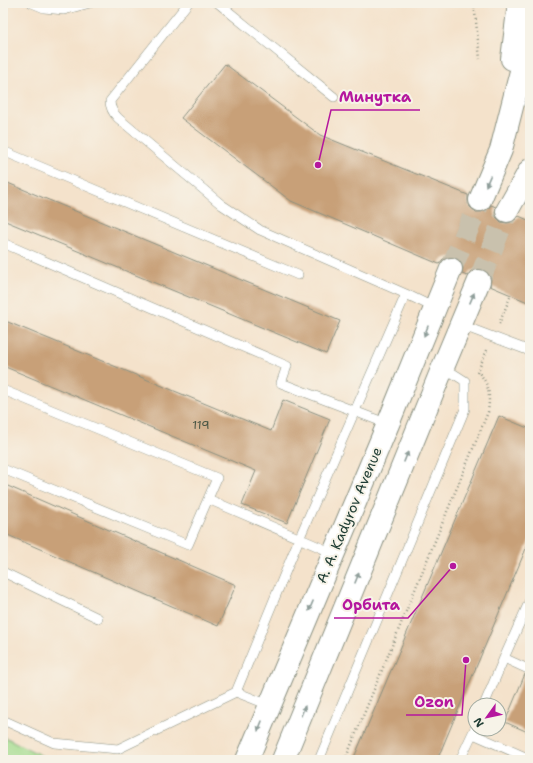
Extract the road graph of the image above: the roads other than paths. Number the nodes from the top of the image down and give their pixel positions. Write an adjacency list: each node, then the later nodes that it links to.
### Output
1 (32, 3): 2 (lane)
2 (90, 3)
3 (188, 3): 17 (lane)
4 (218, 3): 7 (lane)
5 (519, 3): 8 (main road)
6 (530, 36): 8 (main road)
7 (334, 98)
8 (501, 150): 12 (main road, one-way to 12)
9 (3, 151): 15 (lane)
10 (530, 170): 11 (main road)
11 (530, 182)
12 (480, 200)
13 (3, 243): 23 (lane)
14 (451, 269): 18 (main road, A. A. Kadyrov Avenue)
15 (298, 275)
16 (479, 281): 19 (main road, one-way to 16)
17 (406, 294): 18 (lane); 23 (lane)
18 (436, 308): 24 (main road, A. A. Kadyrov Avenue, one-way to 24)
19 (460, 325): 20 (lane); 21 (main road)
20 (530, 351)
21 (443, 366): 43 (main road, one-way to 21); 44 (lane)
22 (3, 390): 26 (lane)
23 (355, 411): 24 (lane); 27 (lane)
24 (388, 424): 28 (main road, A. A. Kadyrov Avenue)
25 (3, 469): 26 (lane)
26 (208, 499): 27 (lane)
27 (299, 539): 28 (lane); 35 (lane)
28 (333, 553): 37 (main road, A. A. Kadyrov Avenue, one-way to 37)
29 (3, 572): 31 (lane)
30 (530, 600): 32 (lane)
31 (98, 618)
32 (526, 620): 33 (lane)
33 (504, 658): 34 (lane); 36 (lane)
34 (530, 670)
35 (236, 692): 37 (lane); 38 (lane)
36 (487, 697)
37 (269, 705): 42 (main road, A. A. Kadyrov Avenue, one-way to 42)
38 (3, 720)
39 (471, 737): 45 (lane)
40 (486, 737): 41 (lane)
41 (530, 759)
42 (247, 760)
43 (282, 760)
44 (319, 760)
45 (460, 760)

